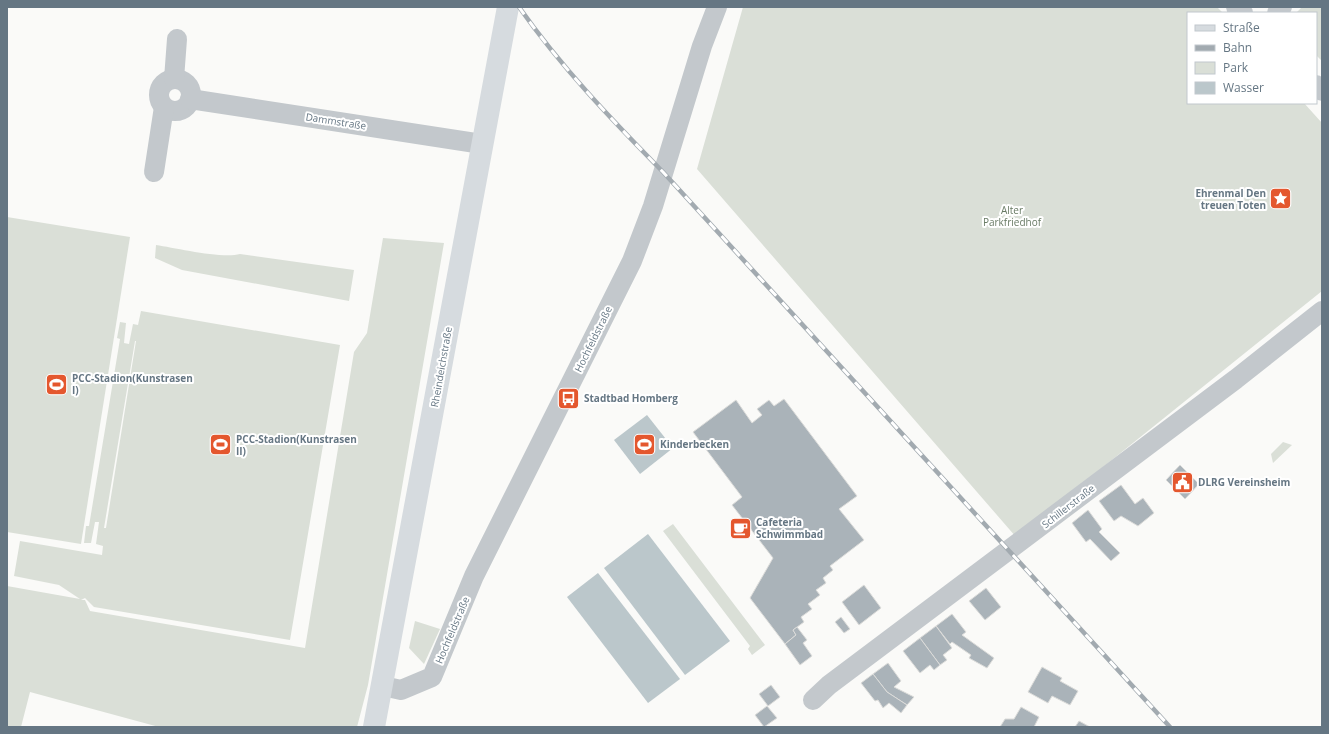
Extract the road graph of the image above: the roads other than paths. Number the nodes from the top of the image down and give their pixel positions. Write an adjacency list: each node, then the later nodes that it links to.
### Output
1 (508, 7): 7 (main road, Rheindeichstraße)
2 (717, 7): 10 (street, Hochfeldstraße)
3 (177, 39): 4 (street)
4 (174, 78): 5 (street); 6 (street)
5 (190, 99): 6 (street); 7 (street, Dammstraße)
6 (157, 100): 8 (street)
7 (482, 144): 10 (main road, Rheindeichstraße)
8 (154, 172)
9 (1322, 311): 11 (street, Schillerstraße)
10 (383, 686): 12 (main road, Rheindeichstraße)
11 (813, 700)
12 (374, 727)

